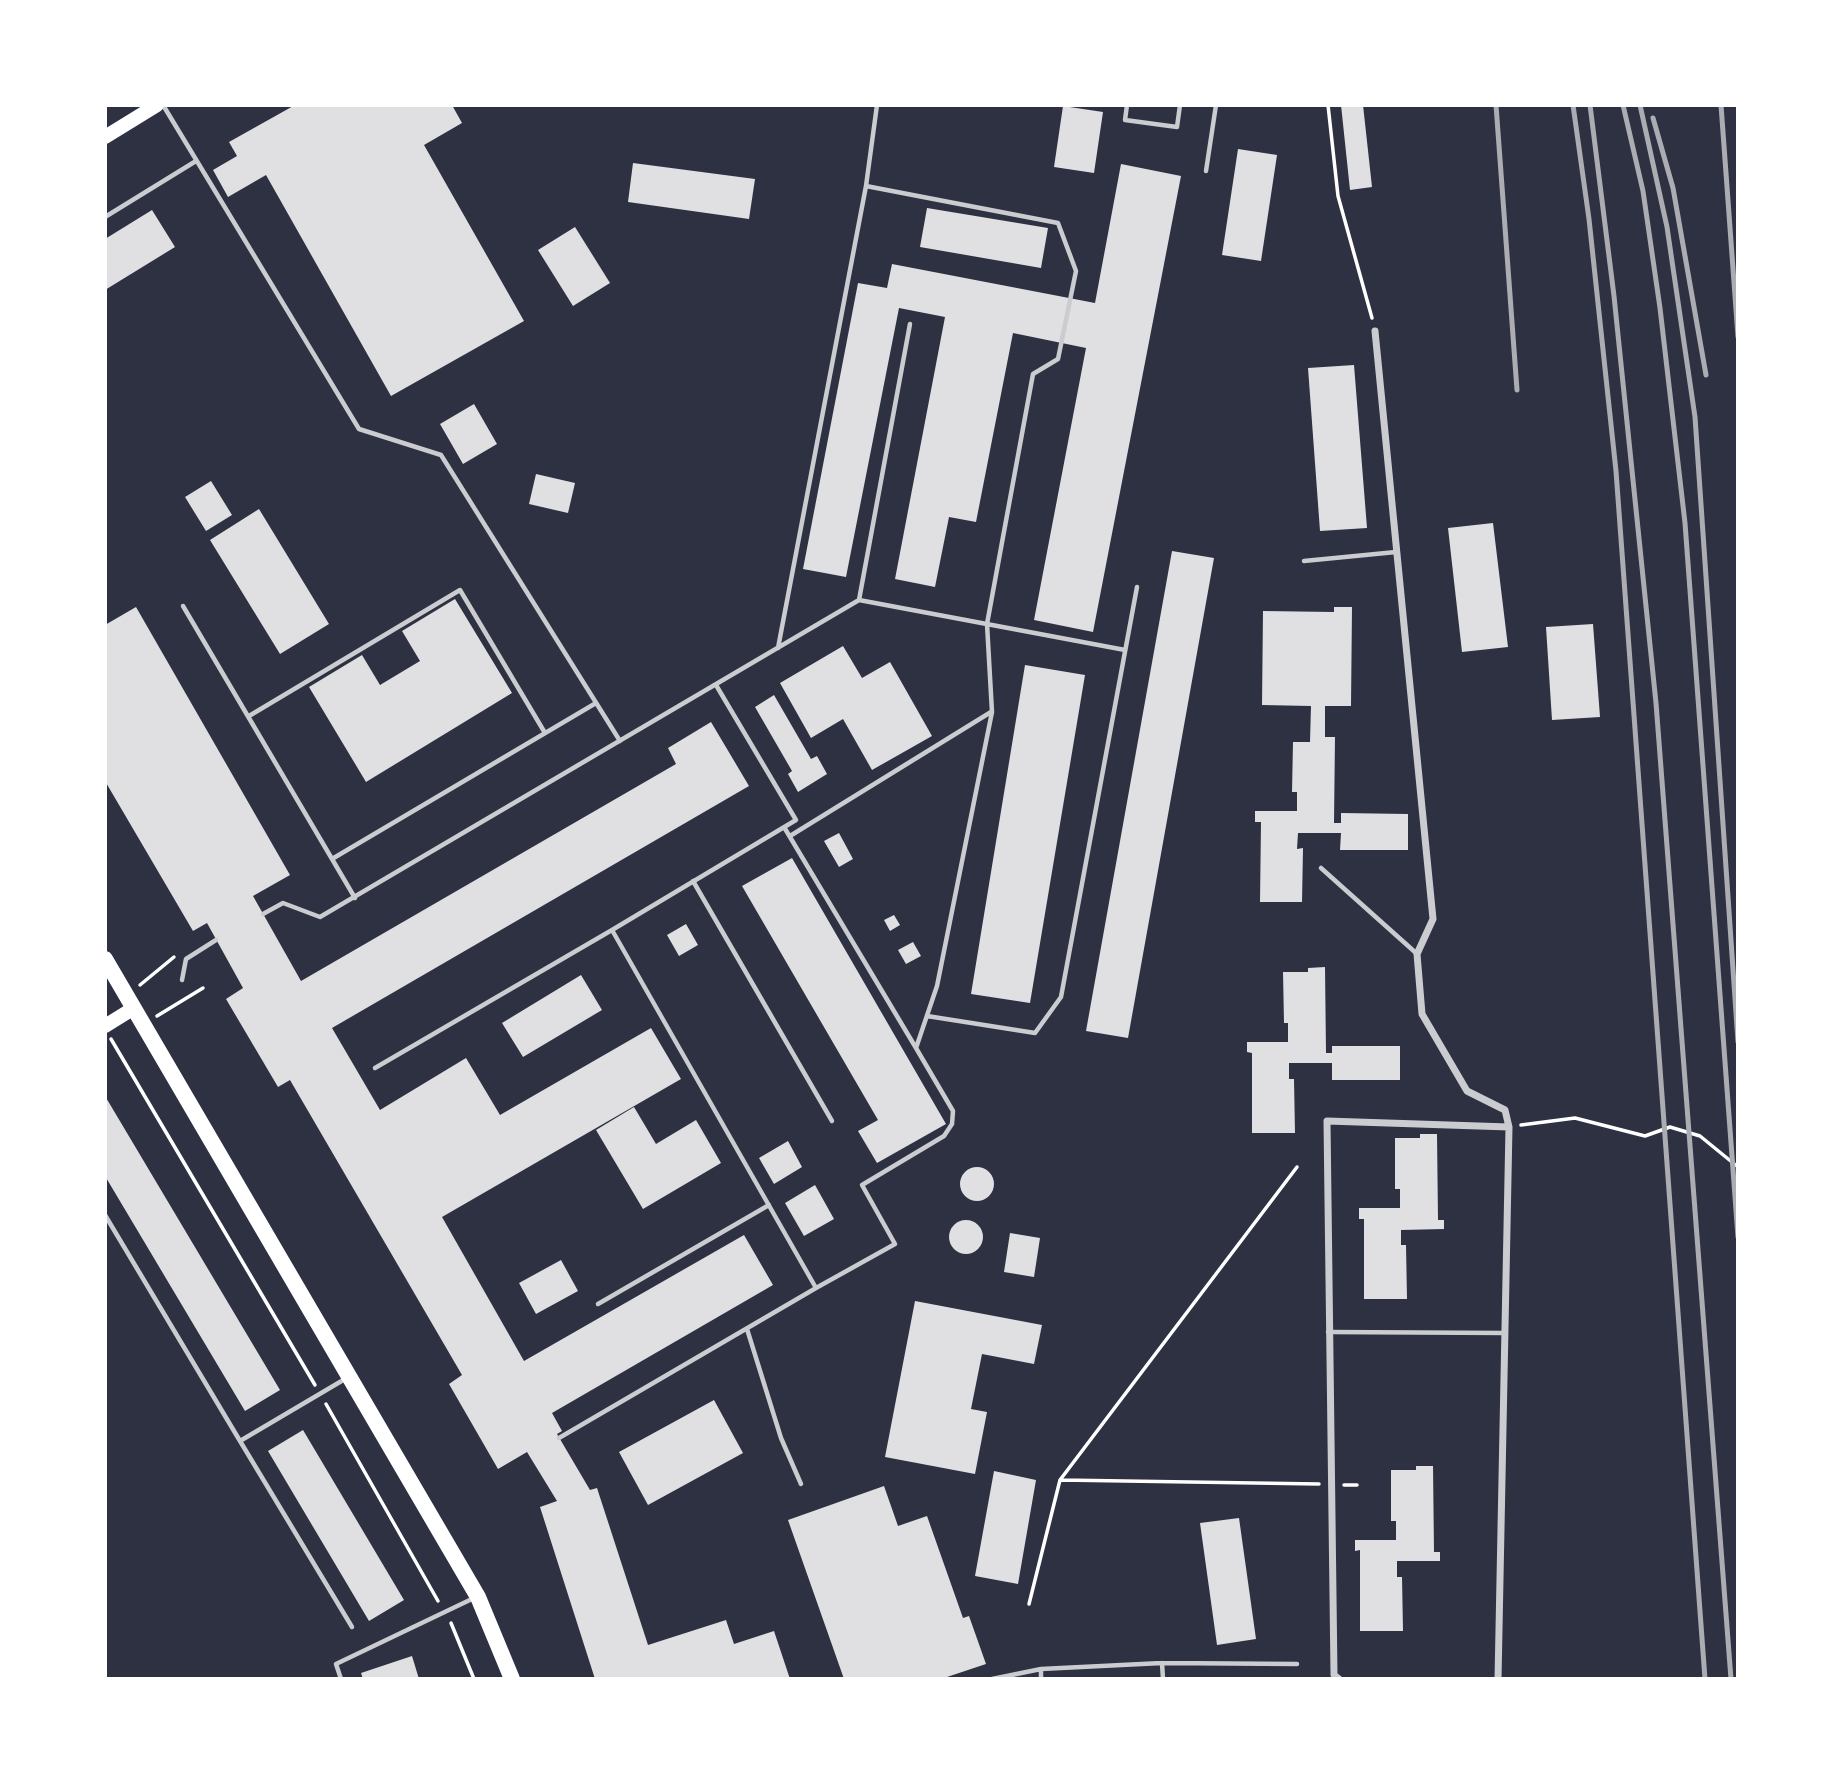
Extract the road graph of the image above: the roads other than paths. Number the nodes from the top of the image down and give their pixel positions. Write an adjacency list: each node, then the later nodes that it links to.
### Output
1 (157, 105): 7 (main road)
2 (163, 105): 8 (lane)
3 (877, 105): 10 (lane)
4 (1127, 105): 5 (lane)
5 (1180, 105)
6 (1216, 105): 9 (lane)
7 (105, 137)
8 (196, 161): 11 (lane); 23 (lane)
9 (1206, 171)
10 (866, 186): 19 (lane); 20 (lane)
11 (105, 216)
12 (911, 324): 17 (lane)
13 (1376, 331): 14 (street)
14 (1396, 552): 15 (lane); 37 (street)
15 (1304, 561)
16 (1137, 587): 21 (lane)
17 (859, 600): 19 (lane); 20 (lane)
18 (183, 606): 25 (lane)
19 (987, 624): 21 (lane); 24 (lane)
20 (778, 648): 22 (lane)
21 (1125, 650): 41 (lane)
22 (716, 685): 27 (lane); 28 (lane)
23 (596, 703): 26 (lane); 27 (lane)
24 (992, 712): 29 (lane); 41 (lane)
25 (249, 716): 26 (lane); 30 (lane)
26 (545, 733): 30 (lane)
27 (620, 741): 33 (lane)
28 (784, 827): 29 (lane); 32 (lane)
29 (789, 836): 43 (lane)
30 (332, 859): 33 (lane)
31 (1321, 868): 37 (lane)
32 (693, 881): 35 (lane); 45 (lane)
33 (355, 898): 34 (lane)
34 (263, 914)
35 (612, 930): 44 (lane); 47 (lane)
36 (216, 940): 39 (lane)
37 (1417, 954): 46 (street)
38 (105, 959): 40 (main road)
39 (183, 980)
40 (131, 1002): 42 (main road); 54 (main road)
41 (927, 1016): 43 (lane)
42 (105, 1026)
43 (916, 1048): 49 (lane)
44 (375, 1068)
45 (832, 1121)
46 (1508, 1127): 52 (street); 53 (street)
47 (769, 1205): 49 (lane); 50 (lane)
48 (105, 1215): 56 (lane)
49 (816, 1288): 51 (lane)
50 (598, 1304)
51 (747, 1329): 55 (lane); 57 (lane)
52 (1328, 1332): 53 (lane); 68 (street)
53 (1505, 1333): 69 (street)
54 (349, 1377): 56 (lane); 58 (main road)
55 (559, 1438)
56 (240, 1441): 59 (lane)
57 (801, 1484)
58 (478, 1597): 63 (lane); 64 (main road)
59 (352, 1627)
60 (1162, 1663): 61 (lane); 62 (lane); 67 (lane)
61 (1297, 1664)
62 (1041, 1669): 65 (lane); 66 (lane)
63 (341, 1679)
64 (512, 1679)
65 (992, 1679)
66 (1041, 1679)
67 (1163, 1679)
68 (1339, 1679)
69 (1498, 1679)

